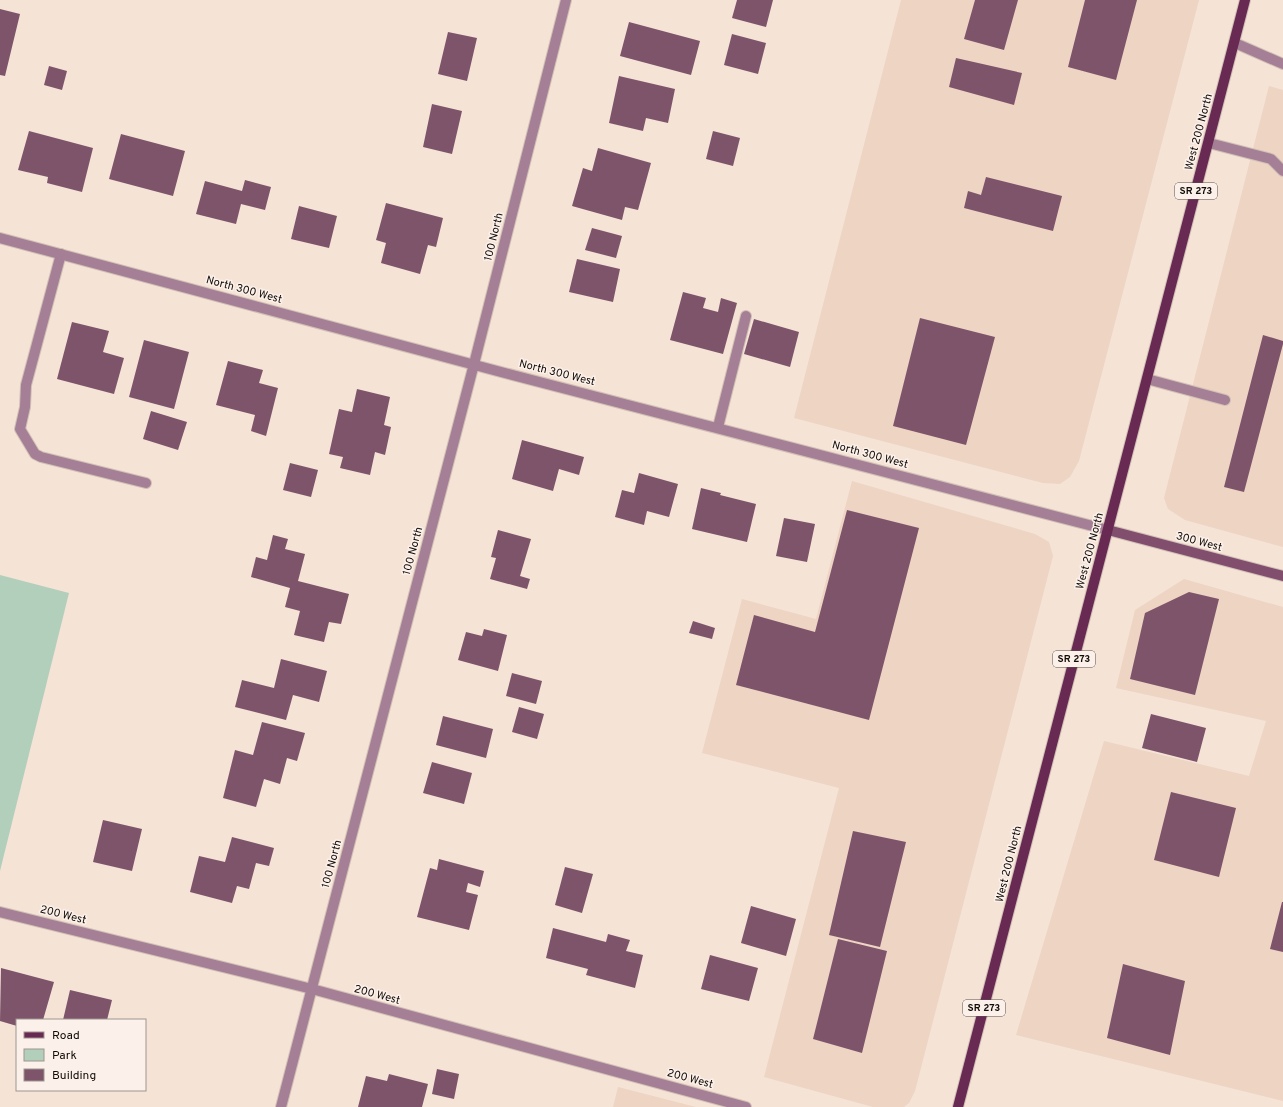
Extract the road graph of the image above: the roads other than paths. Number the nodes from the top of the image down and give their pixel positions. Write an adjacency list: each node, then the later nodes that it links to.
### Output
1 (566, 0): 10 (street, 100 North)
2 (1245, 0): 3 (main road, West 200 North / SR 273)
3 (1235, 43): 4 (street); 5 (main road, West 200 North / SR 273)
4 (1283, 64)
5 (1209, 143): 6 (street); 11 (main road, West 200 North / SR 273)
6 (1283, 171)
7 (0, 238): 8 (street, North 300 West)
8 (61, 254): 10 (street, North 300 West); 14 (street)
9 (746, 316): 13 (street)
10 (474, 364): 13 (street, North 300 West); 18 (street, 100 North)
11 (1147, 379): 12 (street); 15 (main road, West 200 North / SR 273)
12 (1225, 400)
13 (718, 428): 15 (street, North 300 West)
14 (146, 483)
15 (1108, 530): 16 (street, 300 West); 21 (main road, West 200 North / SR 273)
16 (1283, 576)
17 (0, 912): 18 (street, 200 West)
18 (312, 989): 19 (street, 100 North); 20 (street, 200 West)
19 (281, 1107)
20 (746, 1107)
21 (958, 1107)

